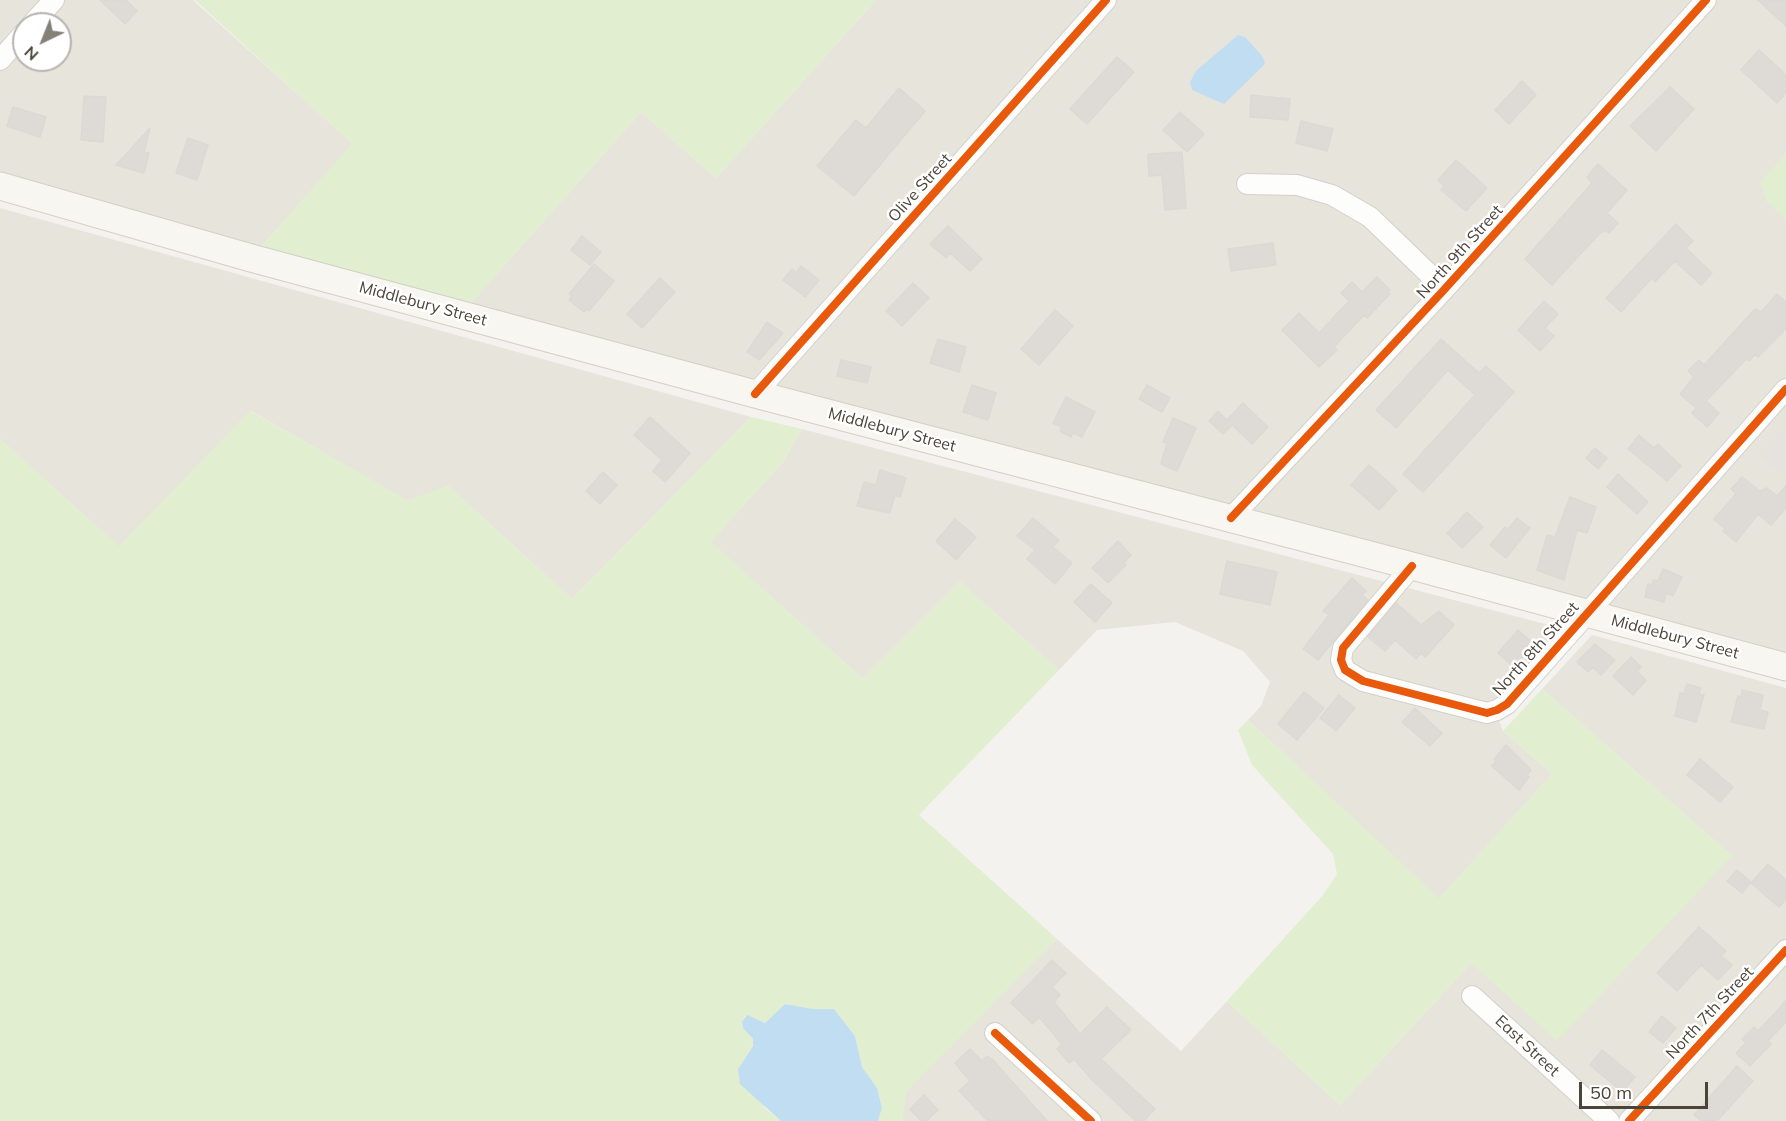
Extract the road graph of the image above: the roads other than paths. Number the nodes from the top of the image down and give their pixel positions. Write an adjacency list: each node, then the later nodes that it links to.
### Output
1 (54, 0): 4 (street)
2 (1106, 0): 11 (street, Olive Street)
3 (1706, 0): 9 (street, North 9th Street)
4 (43, 12)
5 (12, 46): 6 (street)
6 (0, 60)
7 (1247, 184): 9 (street)
8 (0, 186): 11 (main road, Middlebury Street)
9 (1442, 292): 12 (street, North 9th Street)
10 (1786, 389): 14 (street, North 8th Street)
11 (755, 394): 12 (main road, Middlebury Street)
12 (1231, 518): 13 (main road, Middlebury Street)
13 (1412, 566): 14 (main road, Middlebury Street); 14 (street, North 8th Street)
14 (1587, 613): 15 (main road, Middlebury Street)
15 (1786, 667)
16 (1786, 950): 21 (street, North 7th Street)
17 (1472, 996): 20 (street, East Street)
18 (995, 1033): 19 (street)
19 (1091, 1121)
20 (1609, 1121)
21 (1629, 1121)

